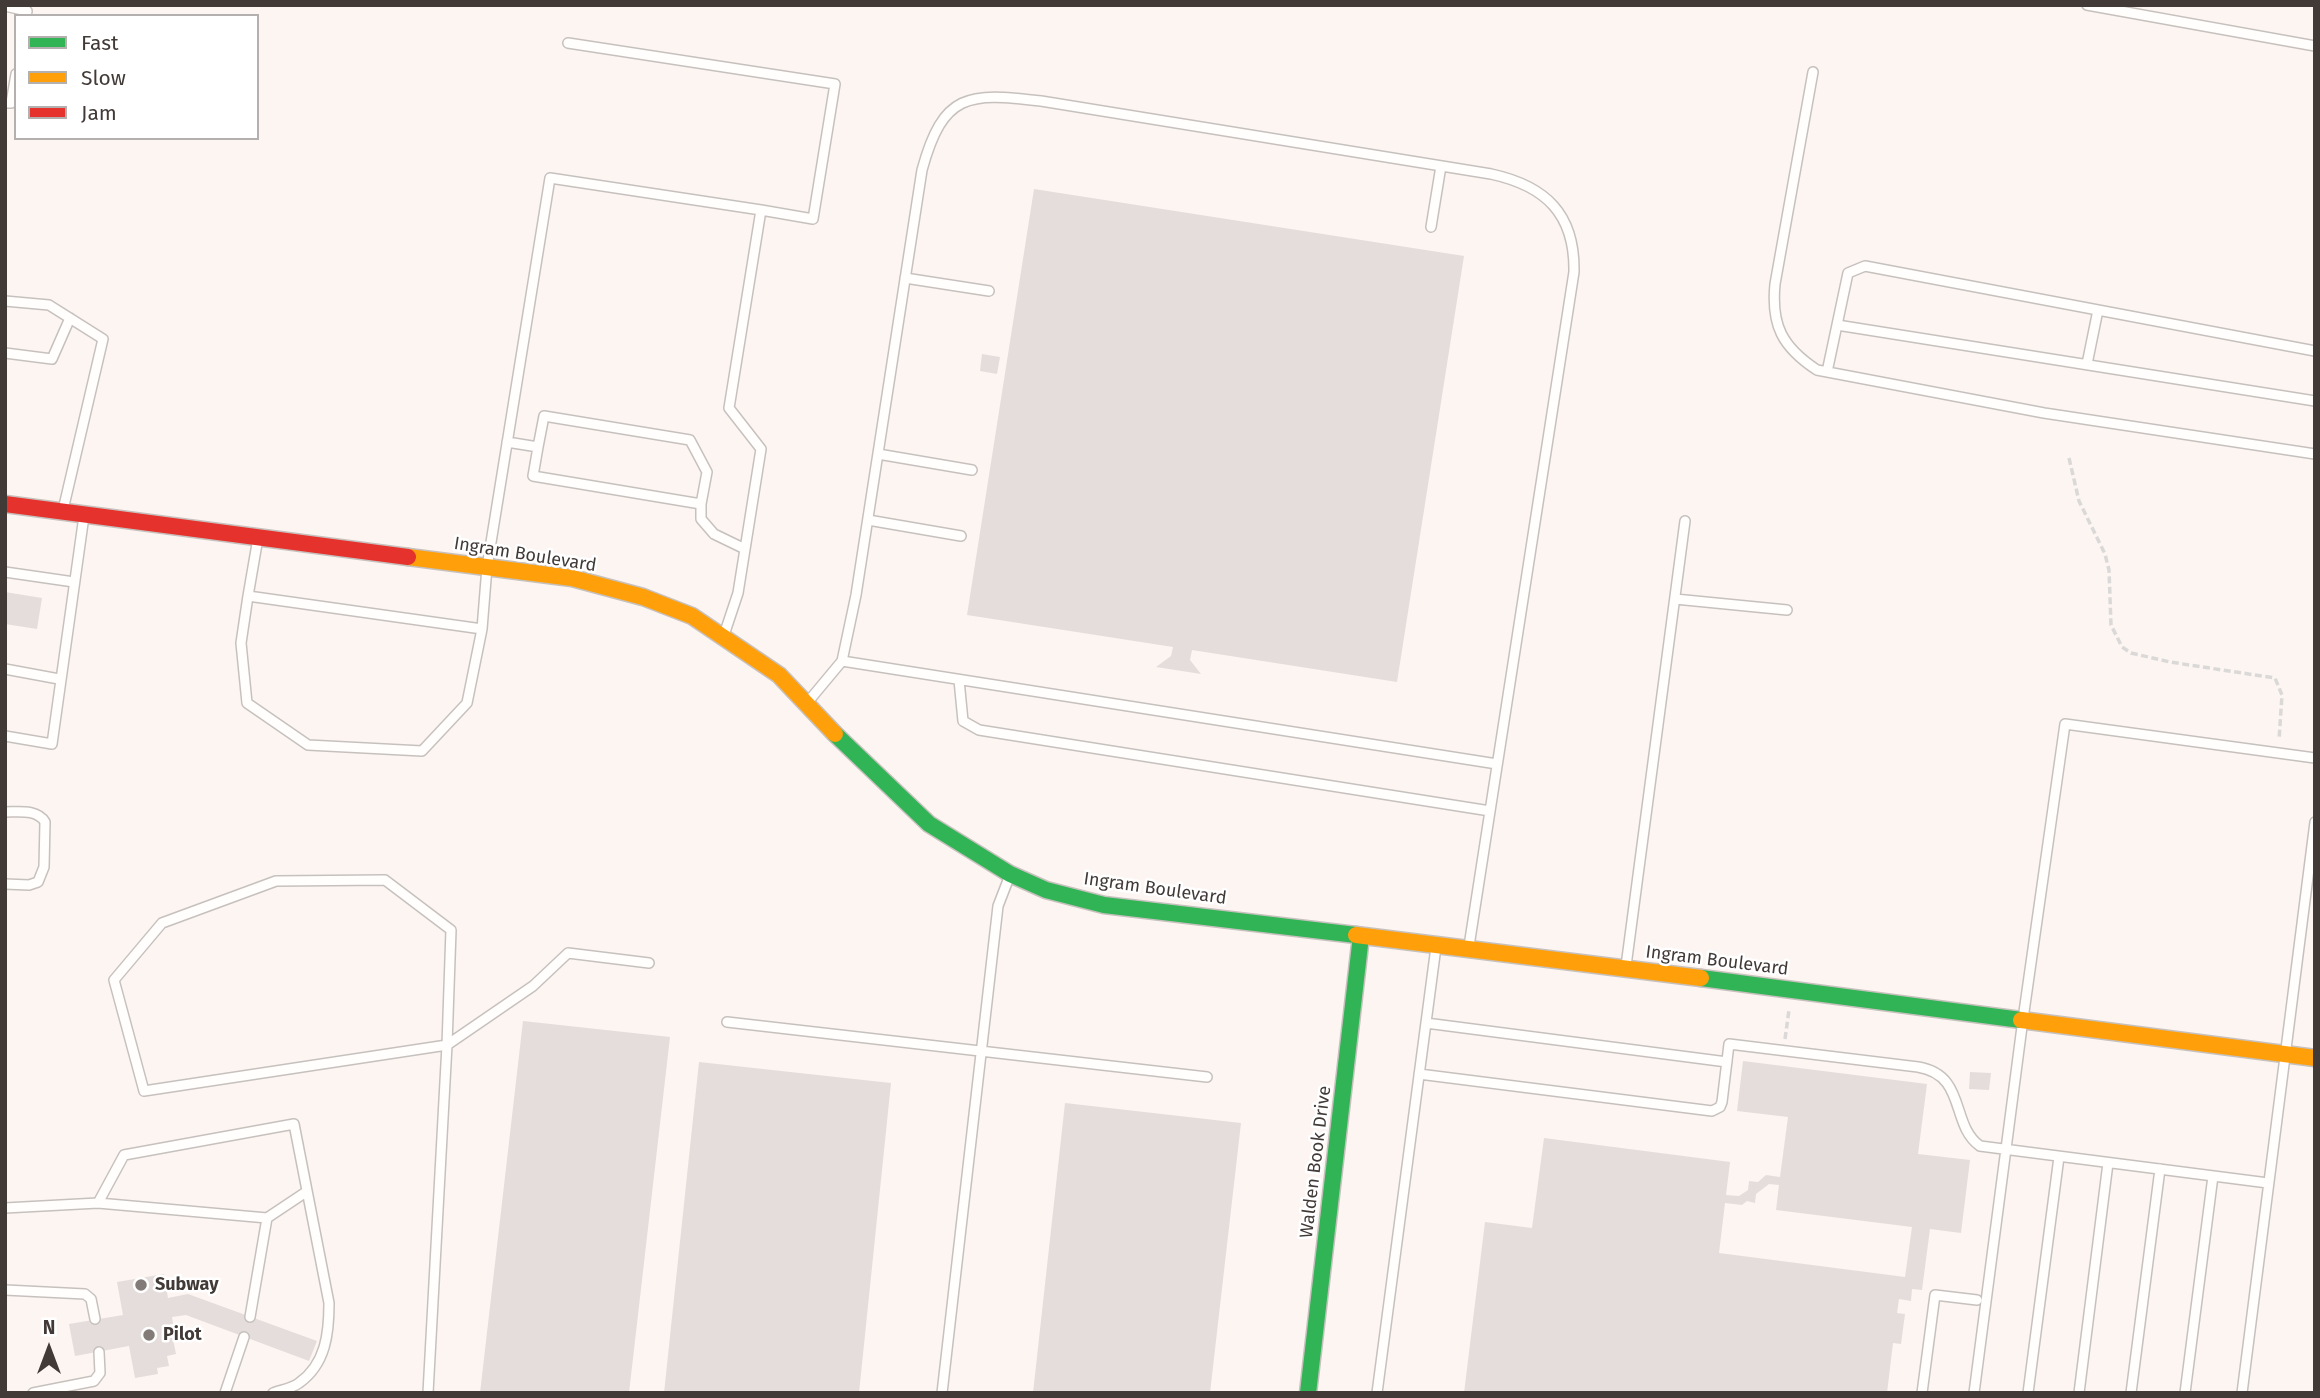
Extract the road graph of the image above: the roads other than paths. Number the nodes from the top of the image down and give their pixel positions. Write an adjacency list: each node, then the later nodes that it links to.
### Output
1 (2087, 5): 5 (lane)
2 (5, 6): 3 (lane)
3 (26, 14)
4 (568, 43): 10 (lane)
5 (2315, 47)
6 (1813, 72): 21 (lane)
7 (14, 86): 8 (lane)
8 (5, 103)
9 (1441, 166): 11 (lane); 12 (lane); 52 (lane)
10 (761, 211): 23 (lane); 36 (lane)
11 (1431, 228)
12 (905, 278): 13 (lane); 25 (lane)
13 (989, 291)
14 (5, 301): 16 (lane)
15 (2098, 310): 17 (lane); 18 (lane); 20 (lane)
16 (70, 318): 19 (lane); 30 (lane)
17 (1837, 325): 20 (lane); 21 (lane)
18 (2315, 351)
19 (5, 353)
20 (2087, 365): 22 (lane)
21 (1827, 372): 26 (lane)
22 (2315, 401)
23 (507, 442): 24 (lane); 37 (lane)
24 (538, 447): 29 (lane); 29 (lane)
25 (878, 454): 27 (lane); 32 (lane)
26 (2315, 454)
27 (972, 470)
28 (5, 504): 30 (street, Ingram Boulevard)
29 (701, 504): 36 (lane)
30 (63, 512): 31 (street, Ingram Boulevard)
31 (84, 514): 35 (street, Ingram Boulevard); 39 (lane)
32 (868, 520): 34 (lane); 45 (lane)
33 (1685, 521): 41 (lane)
34 (961, 536)
35 (259, 537): 37 (street, Ingram Boulevard); 40 (lane)
36 (745, 548): 44 (lane)
37 (487, 567): 43 (lane); 44 (street, Ingram Boulevard)
38 (5, 572): 39 (lane)
39 (74, 582): 47 (lane)
40 (248, 596): 43 (lane); 43 (lane)
41 (1675, 599): 42 (lane); 62 (lane)
42 (1787, 610)
43 (482, 629)
44 (723, 637): 49 (street, Ingram Boulevard)
45 (842, 661): 48 (lane); 49 (lane)
46 (5, 669): 47 (lane)
47 (59, 679): 50 (lane)
48 (959, 680): 52 (lane); 53 (lane)
49 (806, 704): 56 (street, Ingram Boulevard)
50 (5, 736)
51 (2315, 758): 63 (lane)
52 (1497, 764): 53 (lane)
53 (1490, 811): 60 (lane)
54 (5, 812): 57 (lane)
55 (2315, 822): 68 (lane)
56 (1010, 874): 58 (street, Ingram Boulevard); 67 (lane)
57 (5, 884)
58 (1361, 936): 59 (street, Ingram Boulevard); 94 (street, Walden Book Drive)
59 (1436, 945): 60 (street, Ingram Boulevard); 65 (lane)
60 (1468, 949): 62 (street, Ingram Boulevard)
61 (649, 963): 66 (lane)
62 (1626, 968): 63 (street, Ingram Boulevard)
63 (2022, 1019): 68 (street, Ingram Boulevard); 73 (lane)
64 (727, 1022): 67 (lane)
65 (1426, 1023): 70 (lane); 71 (lane)
66 (447, 1045): 66 (lane); 92 (lane)
67 (980, 1049): 72 (lane); 93 (lane)
68 (2285, 1054): 69 (street, Ingram Boulevard); 78 (lane)
69 (2315, 1058)
70 (1727, 1062): 71 (lane); 73 (lane)
71 (1419, 1074): 95 (lane)
72 (1208, 1077)
73 (2006, 1150): 74 (lane); 97 (lane)
74 (2059, 1157): 75 (lane); 98 (lane)
75 (2108, 1163): 76 (lane); 99 (lane)
76 (2160, 1169): 77 (lane); 100 (lane)
77 (2213, 1176): 78 (lane); 101 (lane)
78 (2268, 1183): 102 (lane)
79 (306, 1192): 80 (lane); 82 (lane); 91 (lane)
80 (98, 1203): 81 (lane); 82 (lane)
81 (5, 1208)
82 (267, 1218): 85 (lane)
83 (5, 1290): 86 (lane)
84 (1978, 1300): 96 (lane)
85 (250, 1317)
86 (95, 1319)
87 (244, 1337): 90 (lane)
88 (99, 1352): 89 (lane)
89 (33, 1393)
90 (225, 1393)
91 (273, 1393)
92 (428, 1393)
93 (942, 1393)
94 (1308, 1393)
95 (1377, 1393)
96 (1922, 1393)
97 (1974, 1393)
98 (2028, 1393)
99 (2079, 1393)
100 (2131, 1393)
101 (2185, 1393)
102 (2242, 1393)

